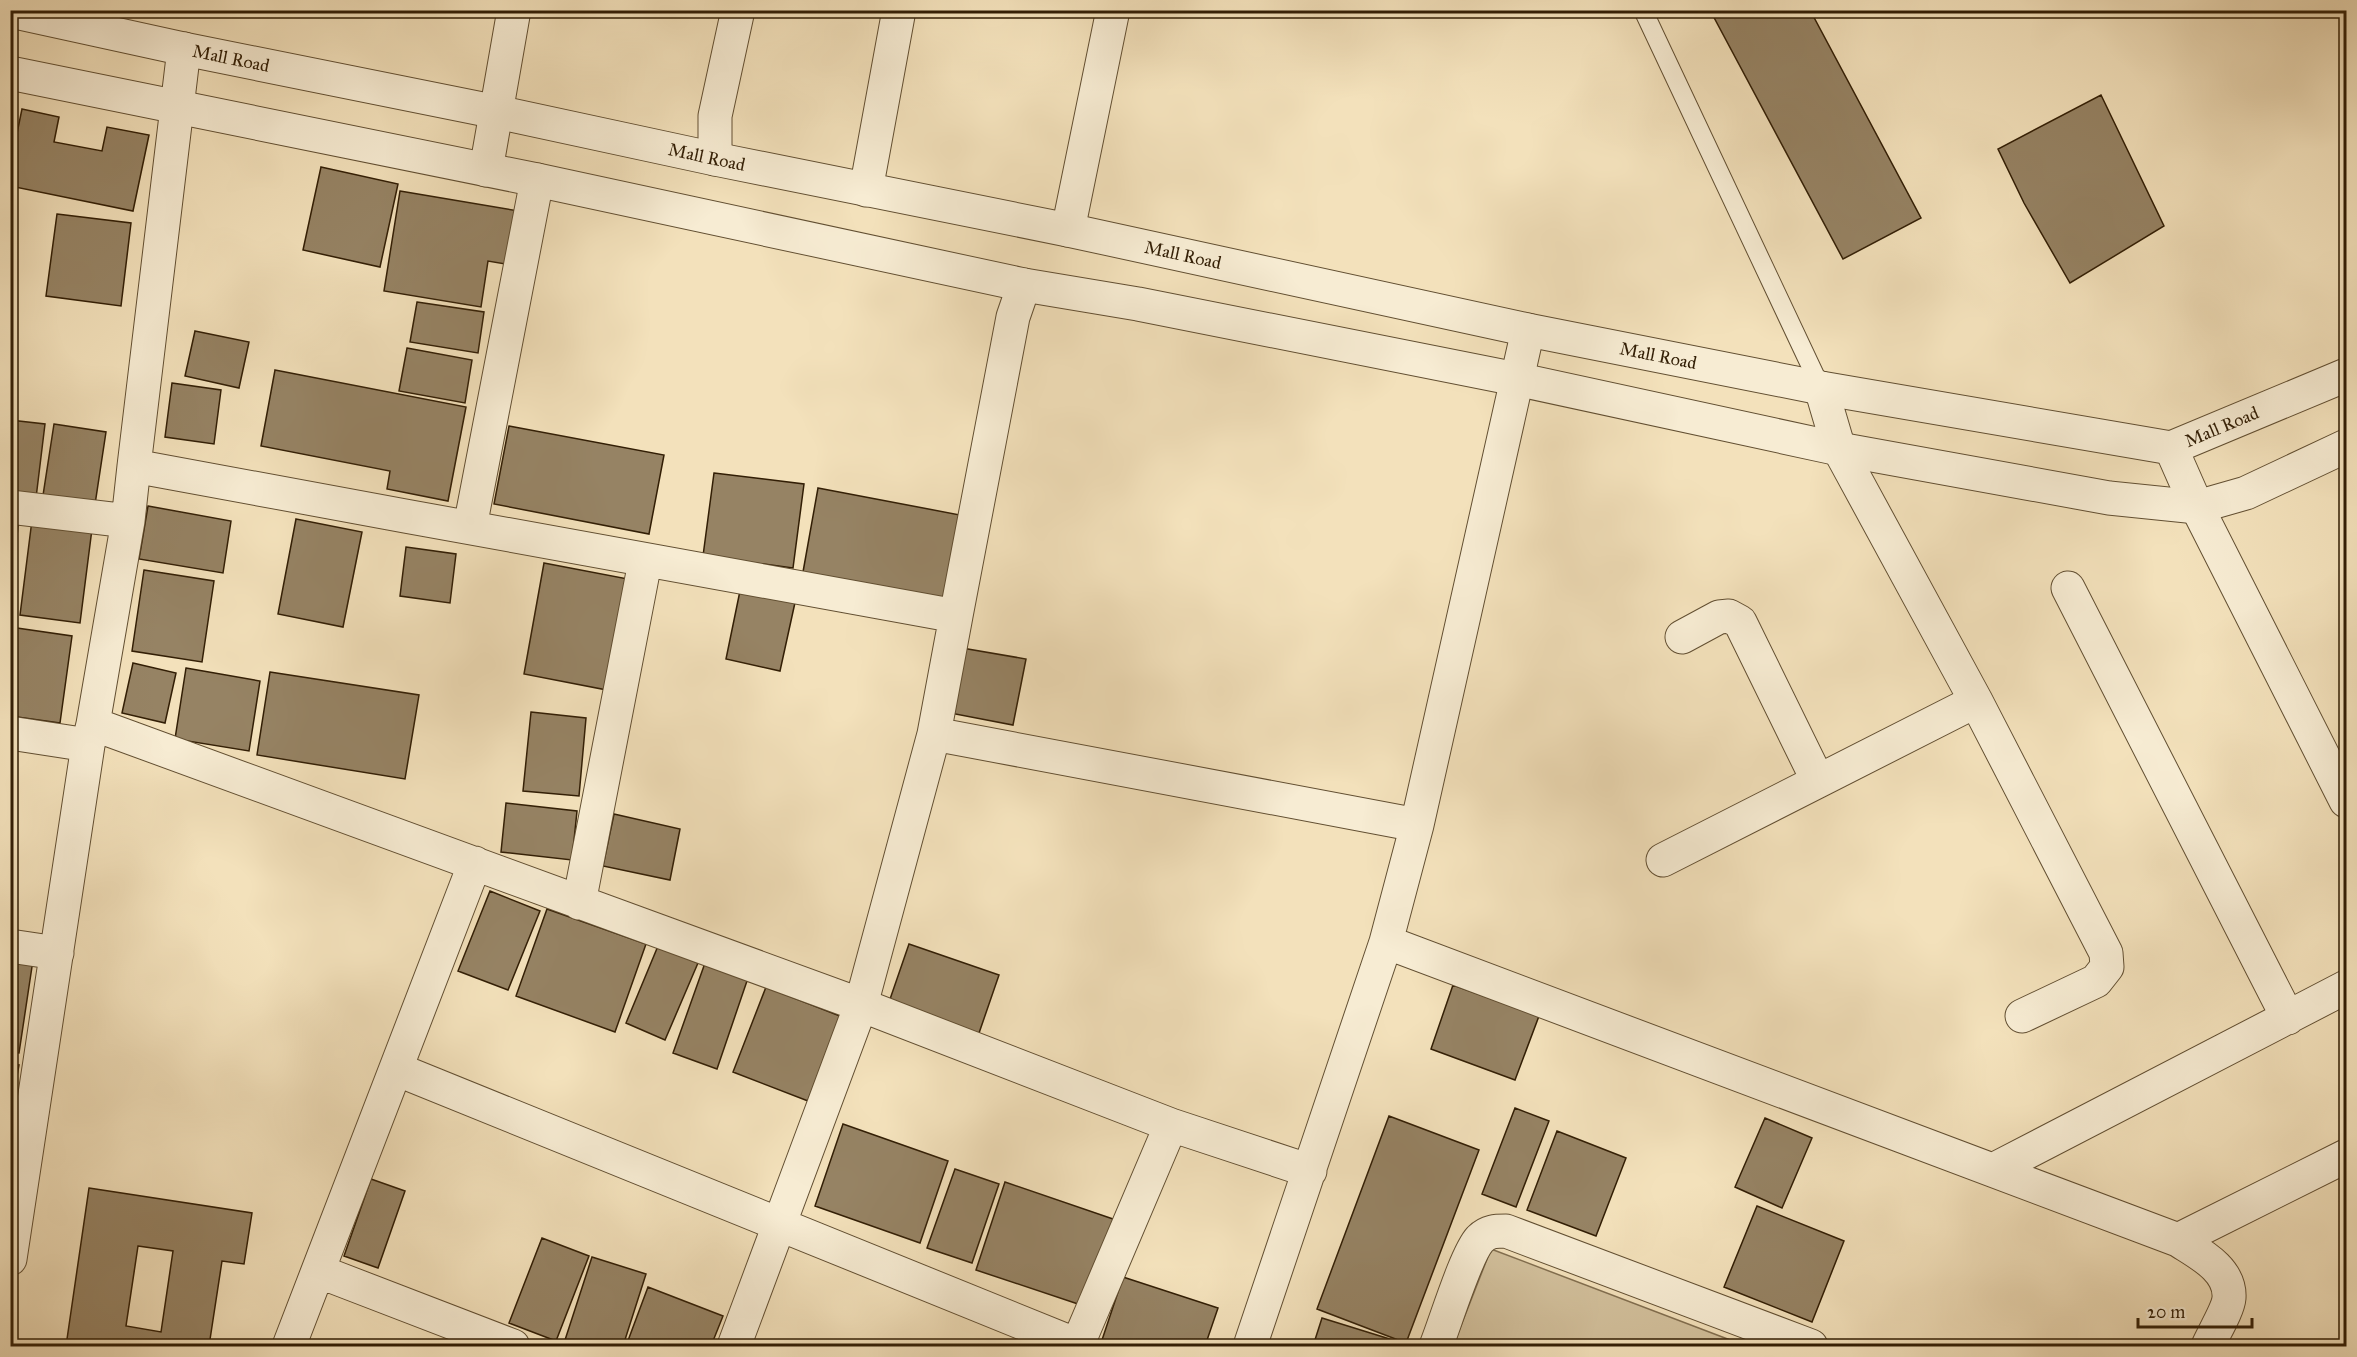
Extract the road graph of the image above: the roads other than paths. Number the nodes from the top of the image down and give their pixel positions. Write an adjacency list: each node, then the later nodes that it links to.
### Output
1 (514, 10): 10 (street)
2 (738, 10): 11 (street)
3 (899, 10): 14 (street)
4 (1113, 10): 15 (street)
5 (1643, 10): 20 (lane)
6 (10, 11): 7 (street, Mall Road)
7 (184, 49): 9 (street); 10 (street, Mall Road)
8 (10, 74): 9 (street)
9 (177, 108): 12 (street); 24 (street)
10 (497, 112): 11 (street, Mall Road); 12 (street)
11 (715, 159): 14 (street, Mall Road)
12 (486, 170): 13 (street)
13 (537, 180): 16 (street); 28 (street)
14 (866, 190): 15 (street, Mall Road)
15 (1068, 230): 17 (street, Mall Road)
16 (1024, 285): 19 (street); 31 (street)
17 (1528, 330): 19 (street); 20 (street, Mall Road)
18 (2346, 375): 22 (street, Mall Road)
19 (1516, 379): 23 (street); 39 (street)
20 (1821, 388): 22 (street, Mall Road); 23 (street)
21 (2346, 447): 26 (street)
22 (2172, 448): 26 (street)
23 (1839, 449): 26 (street); 33 (street)
24 (134, 466): 27 (street); 28 (street)
25 (10, 507): 27 (street)
26 (2197, 507): 38 (street)
27 (128, 521): 36 (street)
28 (470, 527): 29 (street)
29 (645, 562): 31 (street); 42 (street)
30 (2068, 588): 49 (street)
31 (956, 616): 35 (street)
32 (1682, 637): 37 (street)
33 (1976, 701): 37 (street); 48 (street)
34 (10, 733): 36 (street)
35 (933, 734): 39 (street); 47 (street)
36 (91, 735): 41 (street); 45 (street)
37 (1818, 781): 40 (street)
38 (2346, 801)
39 (1417, 825): 43 (street)
40 (1664, 860)
41 (475, 863): 42 (street); 50 (street)
42 (579, 903): 47 (street)
43 (1386, 942): 54 (street); 55 (street)
44 (10, 946): 45 (street)
45 (57, 953): 53 (street)
46 (2346, 987): 49 (street)
47 (861, 1005): 51 (street); 56 (street)
48 (2022, 1016)
49 (2288, 1018): 54 (street)
50 (396, 1069): 56 (street); 59 (street)
51 (1171, 1125): 55 (street); 60 (street)
52 (2346, 1156): 57 (street)
53 (17, 1164): 58 (street)
54 (1993, 1170): 57 (street)
55 (1310, 1171): 65 (street)
56 (780, 1223): 60 (street); 64 (street)
57 (2178, 1240): 67 (street)
58 (10, 1258)
59 (318, 1271): 62 (street); 63 (street)
60 (1077, 1346)
61 (1806, 1346): 66 (street)
62 (289, 1347)
63 (513, 1347)
64 (734, 1347)
65 (1250, 1347)
66 (1436, 1347)
67 (2208, 1347)

